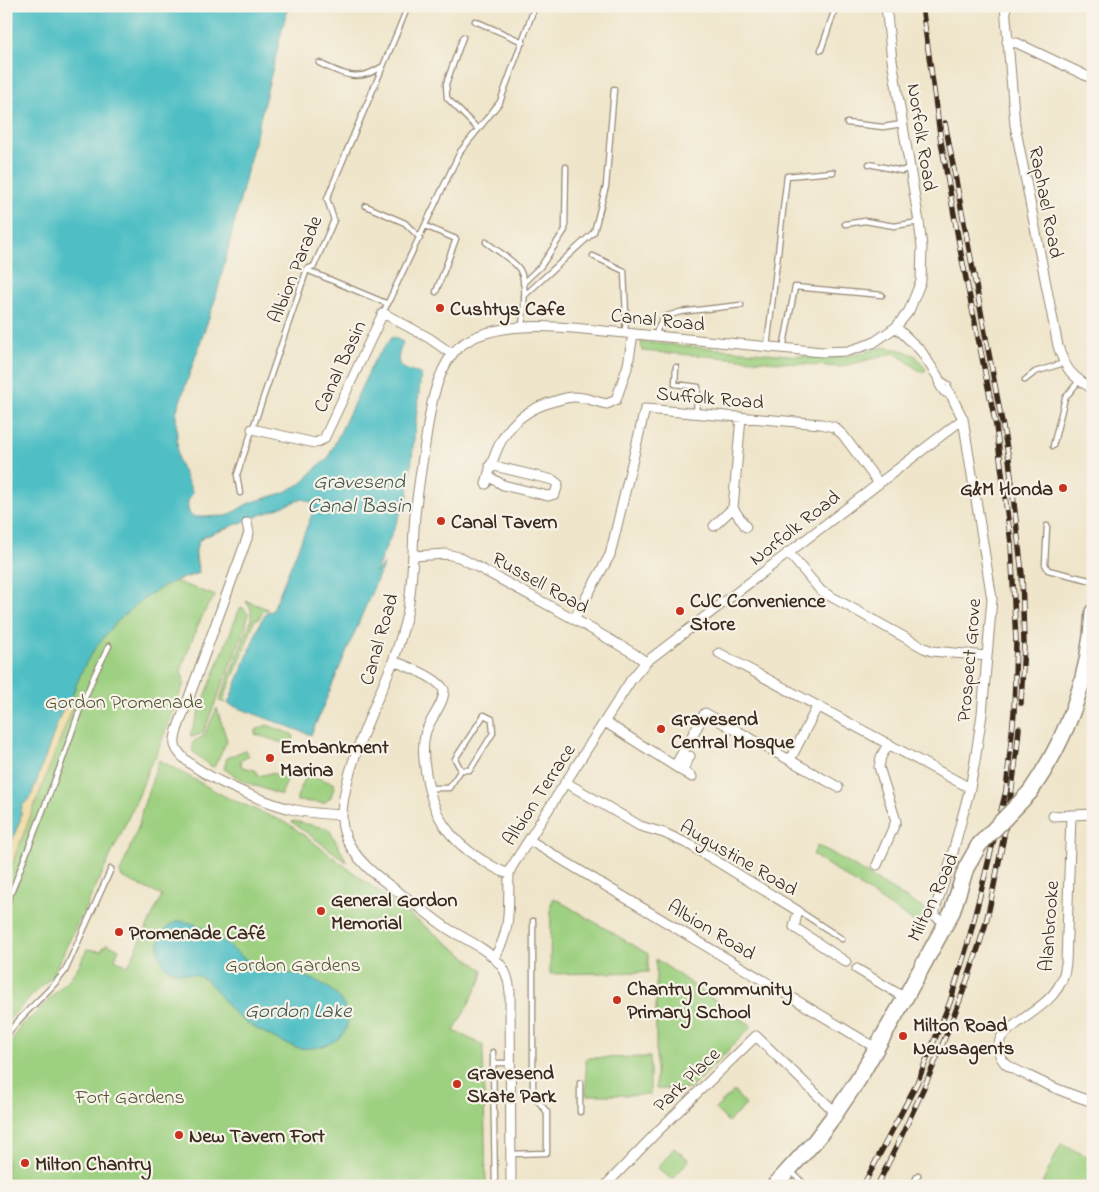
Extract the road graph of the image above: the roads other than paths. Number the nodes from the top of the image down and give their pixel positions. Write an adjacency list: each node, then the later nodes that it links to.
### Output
1 (408, 6): 12 (lane, Albion Parade)
2 (836, 6): 10 (lane)
3 (886, 6): 16 (street, Norfolk Road)
4 (1004, 6): 9 (street, Raphael Road)
5 (534, 7): 8 (lane)
6 (475, 21): 8 (lane)
7 (463, 38): 17 (lane)
8 (523, 42): 17 (lane)
9 (1007, 42): 13 (street); 44 (street, Raphael Road)
10 (821, 50)
11 (319, 63): 12 (lane)
12 (384, 65): 29 (lane, Albion Parade)
13 (1093, 79)
14 (614, 89): 33 (lane)
15 (847, 123): 16 (lane)
16 (903, 124): 20 (street, Norfolk Road)
17 (478, 129): 25 (lane)
18 (869, 164): 20 (lane)
19 (566, 167): 30 (lane)
20 (910, 167): 23 (street, Norfolk Road)
21 (833, 172): 41 (lane)
22 (366, 206): 26 (lane)
23 (919, 222): 24 (lane); 38 (street, Norfolk Road)
24 (845, 224)
25 (425, 226): 26 (lane); 31 (lane)
26 (420, 238): 34 (lane)
27 (486, 242): 30 (lane)
28 (594, 256): 39 (lane)
29 (307, 270): 34 (lane); 52 (lane, Albion Parade)
30 (523, 284): 33 (lane)
31 (436, 292)
32 (882, 295): 42 (lane)
33 (524, 296): 37 (lane)
34 (388, 304): 36 (lane)
35 (741, 305): 40 (lane)
36 (383, 313): 43 (street, Canal Basin); 52 (street, Canal Basin)
37 (522, 327): 39 (street, Canal Road); 43 (street, Canal Road)
38 (896, 327): 42 (street, Canal Road); 51 (street, Prospect Grove)
39 (629, 333): 40 (street, Canal Road); 54 (street)
40 (657, 336): 41 (street, Canal Road)
41 (767, 347): 42 (street, Canal Road)
42 (783, 348)
43 (452, 354): 63 (street, Canal Road)
44 (1064, 363): 46 (lane); 47 (street, Raphael Road)
45 (676, 368): 49 (lane)
46 (1025, 380)
47 (1079, 381): 48 (street, Raphael Road); 53 (lane)
48 (1093, 389)
49 (696, 412): 50 (street, Suffolk Road); 66 (street, Suffolk Road)
50 (741, 417): 55 (street, Suffolk Road); 57 (street)
51 (963, 419): 55 (street, Norfolk Road); 69 (street, Prospect Grove)
52 (252, 429): 56 (lane, Albion Parade)
53 (1054, 446)
54 (490, 465): 54 (street)
55 (878, 482): 62 (street, Norfolk Road)
56 (240, 492)
57 (733, 508): 59 (street); 61 (street)
58 (247, 524): 86 (street)
59 (714, 526)
60 (1048, 526): 64 (lane)
61 (746, 527)
62 (788, 552): 69 (street); 71 (street, Norfolk Road)
63 (413, 556): 66 (street, Russell Road); 70 (street, Canal Road)
64 (1093, 581)
65 (1093, 612): 72 (main road, Milton Road)
66 (574, 620): 71 (street, Russell Road)
67 (109, 646): 93 (lane)
68 (719, 653): 73 (street)
69 (987, 656): 84 (street, Prospect Grove)
70 (393, 661): 83 (street); 86 (street, Canal Road)
71 (646, 662): 74 (street, Albion Terrace)
72 (1089, 676): 96 (main road, Milton Road, bridge)
73 (818, 707): 75 (street); 77 (street)
74 (605, 722): 78 (street); 81 (street, Albion Terrace)
75 (888, 744): 84 (street); 90 (street)
76 (690, 756): 78 (street)
77 (790, 760): 78 (street); 82 (street)
78 (678, 768): 80 (street)
79 (461, 770): 79 (lane); 83 (lane)
80 (692, 777)
81 (566, 782): 89 (street, Albion Terrace); 94 (street, Augustine Road)
82 (838, 787)
83 (428, 788): 92 (street)
84 (970, 788): 96 (street, Prospect Grove)
85 (1093, 814): 87 (street)
86 (341, 815): 98 (street, Canal Road)
87 (1071, 815): 88 (street); 108 (street, Alanbrooke)
88 (1053, 816)
89 (529, 840): 92 (street, Albion Terrace); 103 (street, Albion Road)
90 (877, 865)
91 (111, 869): 102 (lane)
92 (509, 874): 98 (street, Albion Terrace)
93 (6, 906)
94 (798, 911): 97 (lane); 99 (street, Augustine Road)
95 (532, 921): 111 (lane)
96 (945, 922): 101 (main road, Milton Road)
97 (842, 939)
98 (494, 958): 106 (street)
99 (846, 962)
100 (857, 969): 101 (street)
101 (905, 998): 103 (main road, Milton Road)
102 (6, 1036)
103 (876, 1048): 110 (main road, Milton Road)
104 (493, 1052): 105 (lane)
105 (493, 1063): 106 (lane); 114 (lane)
106 (510, 1063): 111 (street)
107 (580, 1083): 109 (lane)
108 (1093, 1102)
109 (580, 1112)
110 (836, 1113): 112 (main road, Milton Road); 116 (street, Park Place)
111 (511, 1154): 115 (street)
112 (790, 1170): 117 (main road, Milton Road); 118 (lane)
113 (918, 1175): 119 (lane)
114 (495, 1186)
115 (511, 1186)
116 (605, 1186)
117 (774, 1186)
118 (806, 1186)
119 (912, 1186)

